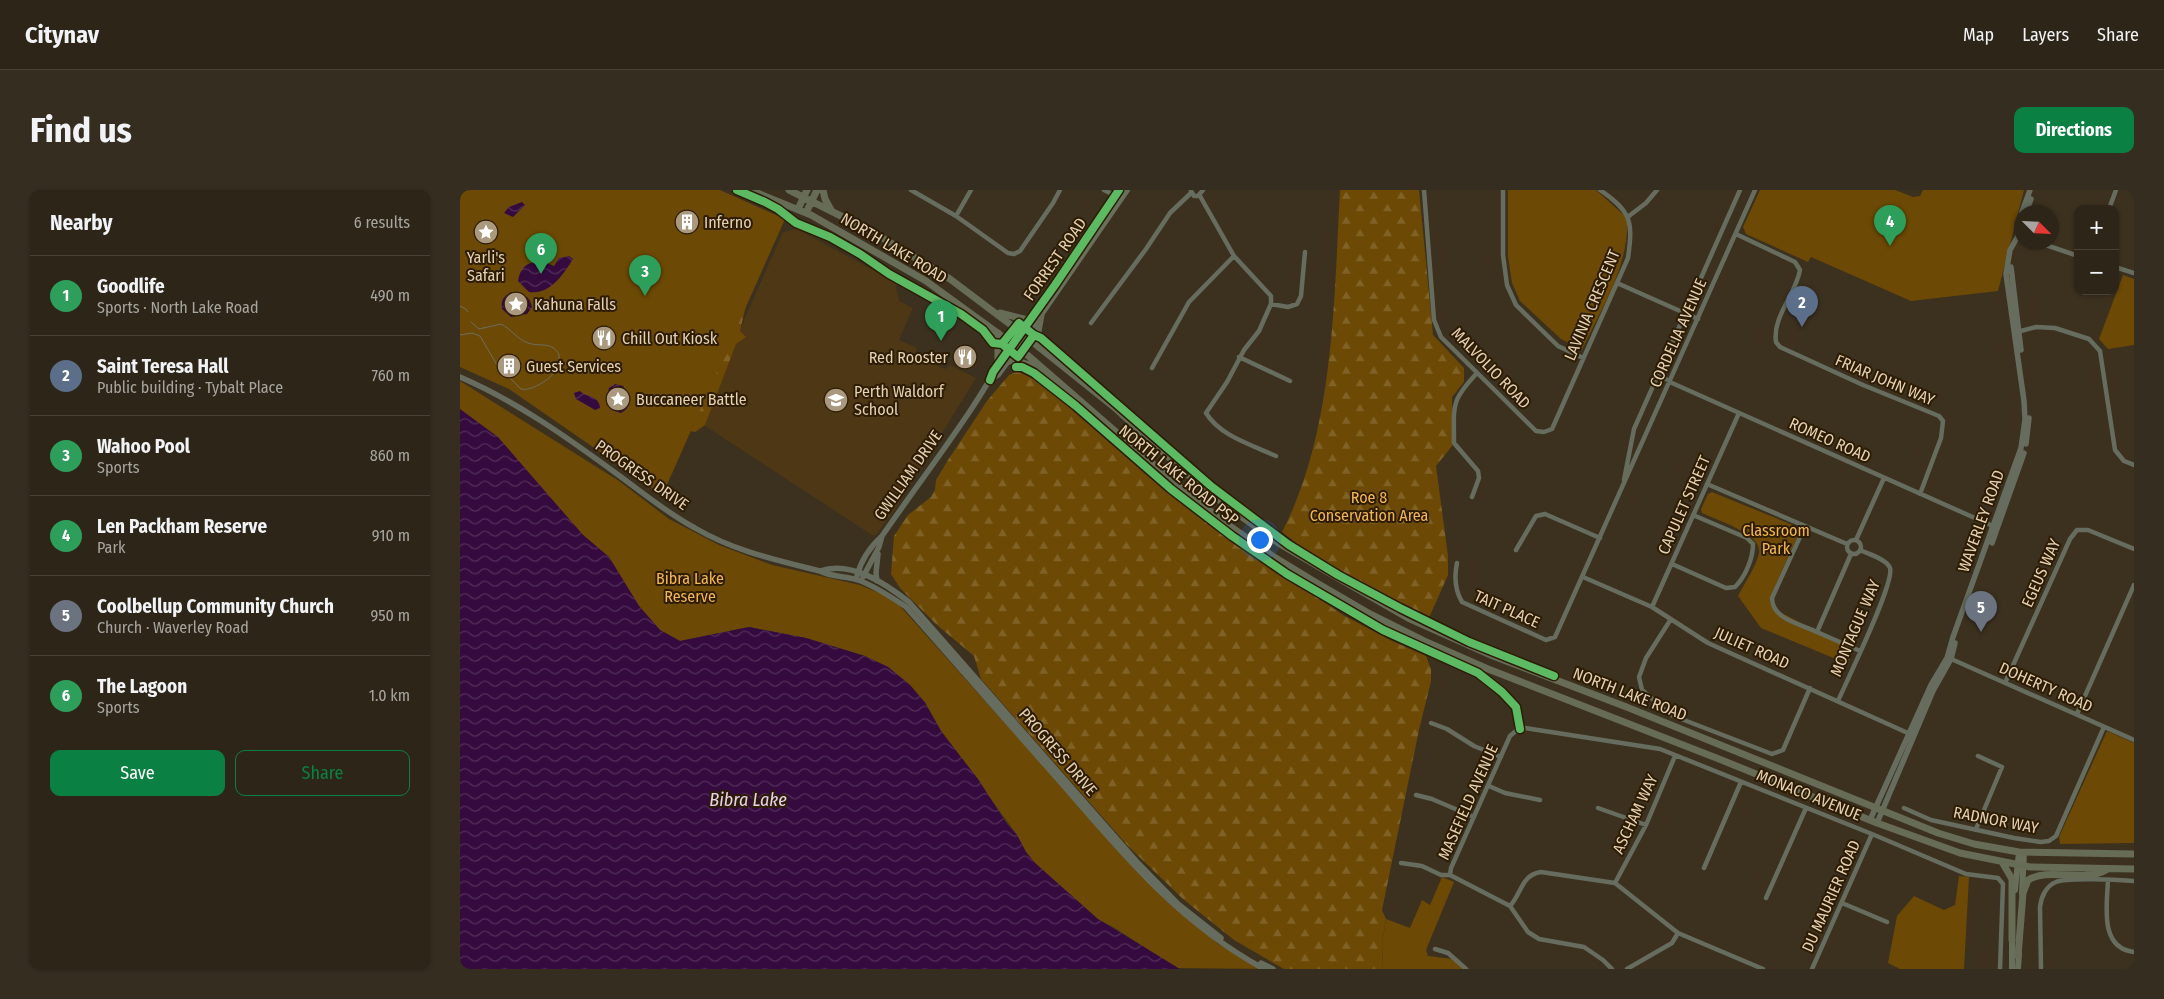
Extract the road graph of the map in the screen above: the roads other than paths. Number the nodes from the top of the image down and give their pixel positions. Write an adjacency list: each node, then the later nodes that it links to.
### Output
1 (750, 190): 28 (main road, NORTH LAKE ROAD)
2 (789, 190): 21 (main road, NORTH LAKE ROAD)
3 (817, 190): 24 (main road)
4 (824, 190): 29 (main road)
5 (911, 190): 31 (street)
6 (971, 190): 31 (street)
7 (1060, 190): 31 (street)
8 (1104, 190): 22 (street)
9 (1127, 190): 22 (main road, FORREST ROAD)
10 (1203, 190): 23 (street)
11 (1424, 190): 61 (street, MALVOLIO ROAD)
12 (1503, 190): 55 (street)
13 (1600, 190): 32 (street)
14 (1657, 190): 32 (street)
15 (1740, 190): 44 (street, CORDELIA AVENUE)
16 (1755, 190): 33 (street, CORDELIA AVENUE)
17 (2030, 190): 25 (street, WAVERLEY ROAD)
18 (2034, 190): 26 (street)
19 (2116, 190): 27 (street)
20 (1191, 191): 23 (street); 48 (street)
21 (805, 193): 24 (main road, NORTH LAKE ROAD); 28 (main road)
22 (1119, 195): 45 (main road, FORREST ROAD); 47 (main road, FORREST ROAD)
23 (1200, 196): 38 (street)
24 (812, 201): 29 (main road, NORTH LAKE ROAD); 30 (main road)
25 (2025, 205)
26 (2029, 205)
27 (2110, 205)
28 (798, 209): 30 (main road, NORTH LAKE ROAD)
29 (832, 211): 43 (main road, NORTH LAKE ROAD)
30 (806, 213): 50 (main road, NORTH LAKE ROAD)
31 (956, 216)
32 (1629, 216): 41 (street, LAVINIA CRESCENT)
33 (1736, 234): 46 (street, CORDELIA AVENUE); 73 (street, FRIAR JOHN WAY)
34 (2014, 250): 49 (street, WAVERLEY ROAD)
35 (2059, 250): 37 (street)
36 (1305, 252): 42 (street)
37 (2074, 255)
38 (1234, 256): 42 (street); 58 (street)
39 (2119, 268): 40 (street)
40 (2134, 273)
41 (1617, 283): 44 (street); 55 (street, LAVINIA CRESCENT)
42 (1271, 304): 54 (street)
43 (992, 310): 47 (main road); 51 (main road, NORTH LAKE ROAD)
44 (1685, 313): 46 (street); 59 (street, CORDELIA AVENUE)
45 (1041, 314): 51 (main road, FORREST ROAD); 53 (main road)
46 (1698, 319): 65 (street, CORDELIA AVENUE)
47 (1028, 320): 51 (main road, FORREST ROAD)
48 (1091, 323)
49 (2016, 330): 69 (street); 77 (street, WAVERLEY ROAD)
50 (998, 333): 52 (main road, NORTH LAKE ROAD); 57 (main road)
51 (1023, 334): 52 (main road, FORREST ROAD); 53 (main road, NORTH LAKE ROAD)
52 (1015, 346): 56 (street, GWILLIAM DRIVE); 57 (street, GWILLIAM DRIVE); 60 (main road, NORTH LAKE ROAD)
53 (1039, 347): 121 (main road, NORTH LAKE ROAD)
54 (1239, 357): 64 (street); 68 (street)
55 (1583, 358): 67 (street, LAVINIA CRESCENT)
56 (1008, 361): 60 (main road); 63 (street, GWILLIAM DRIVE)
57 (998, 364): 63 (street, GWILLIAM DRIVE)
58 (1152, 368)
59 (1661, 368): 65 (street); 72 (street, CORDELIA AVENUE)
60 (1045, 370): 124 (main road, NORTH LAKE ROAD)
61 (1477, 373): 67 (street, MALVOLIO ROAD); 74 (street)
62 (460, 376): 89 (street, PROGRESS DRIVE)
63 (990, 380): 78 (street, GWILLIAM DRIVE)
64 (1290, 381)
65 (1670, 382): 66 (street, ROMEO ROAD); 72 (street, CORDELIA AVENUE)
66 (1739, 413): 70 (street, ROMEO ROAD); 71 (street, CAPULET STREET)
67 (1544, 432)
68 (1276, 456)
69 (2134, 465)
70 (1884, 478): 73 (street, ROMEO ROAD); 80 (street)
71 (1707, 484): 75 (street, CAPULET STREET); 76 (street)
72 (1623, 487): 79 (street, CORDELIA AVENUE)
73 (1920, 494): 77 (street, ROMEO ROAD)
74 (1472, 497)
75 (1693, 515): 88 (street, CAPULET STREET); 88 (street)
76 (1805, 526): 81 (street); 97 (street)
77 (1996, 527): 101 (street, WAVERLEY ROAD)
78 (882, 536): 82 (street, GWILLIAM DRIVE); 90 (street, GWILLIAM DRIVE)
79 (1600, 538): 84 (street); 91 (street, CORDELIA AVENUE)
80 (1856, 540): 81 (street); 85 (street)
81 (1847, 544): 86 (street)
82 (879, 547): 90 (street, GWILLIAM DRIVE); 93 (street)
83 (2134, 549): 103 (street, EGEUS WAY)
84 (1516, 550)
85 (1860, 550): 86 (street); 100 (street, MONTAGUE WAY)
86 (1851, 554): 97 (street)
87 (1458, 563): 99 (street, TAIT PLACE)
88 (1672, 564): 95 (street, CAPULET STREET)
89 (820, 571): 90 (street, PROGRESS DRIVE); 92 (street, PROGRESS DRIVE)
90 (861, 573): 92 (street, GWILLIAM DRIVE); 93 (street, PROGRESS DRIVE)
91 (1583, 577): 95 (street, JULIET ROAD); 99 (street, CORDELIA AVENUE)
92 (859, 581): 98 (street, PROGRESS DRIVE)
93 (877, 581): 98 (street, PROGRESS DRIVE)
94 (2134, 585): 106 (street)
95 (1652, 607): 96 (street, JULIET ROAD)
96 (1671, 619): 104 (street, JULIET ROAD); 104 (street)
97 (1817, 632): 100 (street)
98 (936, 637): 102 (street, PROGRESS DRIVE)
99 (1551, 640)
100 (1860, 651): 105 (street, MONTAGUE WAY)
101 (1949, 658): 103 (street, DOHERTY ROAD); 110 (street, WAVERLEY ROAD)
102 (961, 667): 149 (street, PROGRESS DRIVE); 150 (street, PROGRESS DRIVE)
103 (2005, 683): 106 (street, DOHERTY ROAD)
104 (1810, 688): 105 (street, JULIET ROAD)
105 (1838, 701): 110 (street, JULIET ROAD)
106 (2077, 714): 108 (street, DOHERTY ROAD)
107 (1431, 723): 114 (street)
108 (2104, 726): 111 (street, DOHERTY ROAD); 126 (street, RADNOR WAY)
109 (1517, 730): 112 (street, MONACO AVENUE); 114 (street, MASEFIELD AVENUE)
110 (1912, 735): 121 (street, WAVERLEY ROAD)
111 (2134, 740)
112 (1676, 756): 115 (street, MONACO AVENUE); 125 (street, ASCHAM WAY)
113 (1978, 756): 126 (street)
114 (1501, 757): 116 (street, MASEFIELD AVENUE)
115 (1741, 782): 120 (street, MONACO AVENUE); 133 (street)
116 (1489, 786): 118 (street); 123 (street, MASEFIELD AVENUE)
117 (1416, 795): 123 (street)
118 (1540, 800)
119 (1598, 808): 125 (street)
120 (1806, 808): 127 (street, MONACO AVENUE); 140 (street)
121 (1879, 808): 124 (street, WAVERLEY ROAD); 128 (main road, NORTH LAKE ROAD)
122 (1904, 808): 126 (street, RADNOR WAY)
123 (1474, 817): 136 (street, MASEFIELD AVENUE)
124 (1874, 821): 130 (main road, NORTH LAKE ROAD)
125 (1646, 825): 139 (street, ASCHAM WAY)
126 (1976, 829)
127 (1872, 834): 141 (street, DU MAURIER ROAD); 156 (street, MONACO AVENUE)
128 (2021, 852): 129 (main road, NORTH LAKE ROAD); 132 (main road)
129 (2134, 854)
130 (2002, 862): 132 (main road, NORTH LAKE ROAD); 145 (main road)
131 (1401, 863): 136 (street)
132 (2020, 865): 135 (main road, NORTH LAKE ROAD); 145 (main road); 148 (main road)
133 (1704, 868)
134 (2134, 869): 135 (main road, NORTH LAKE ROAD)
135 (2107, 870): 148 (main road)
136 (1450, 875): 142 (street, MASEFIELD AVENUE)
137 (2108, 880): 138 (street); 147 (street); 159 (street)
138 (2134, 881)
139 (1615, 883): 142 (street); 144 (street)
140 (1766, 898)
141 (1842, 903): 143 (street); 155 (street, DU MAURIER ROAD)
142 (1510, 906): 152 (street, MASEFIELD AVENUE)
143 (1887, 922)
144 (1678, 933): 153 (street); 154 (street)
145 (2012, 940): 157 (main road)
146 (1435, 949): 151 (street)
147 (2134, 952)
148 (2018, 956): 158 (main road)
149 (1264, 969)
150 (1273, 969)
151 (1466, 969)
152 (1612, 969)
153 (1627, 969)
154 (1763, 969)
155 (1812, 969)
156 (2000, 969)
157 (2012, 969)
158 (2018, 969)
159 (2041, 969)

